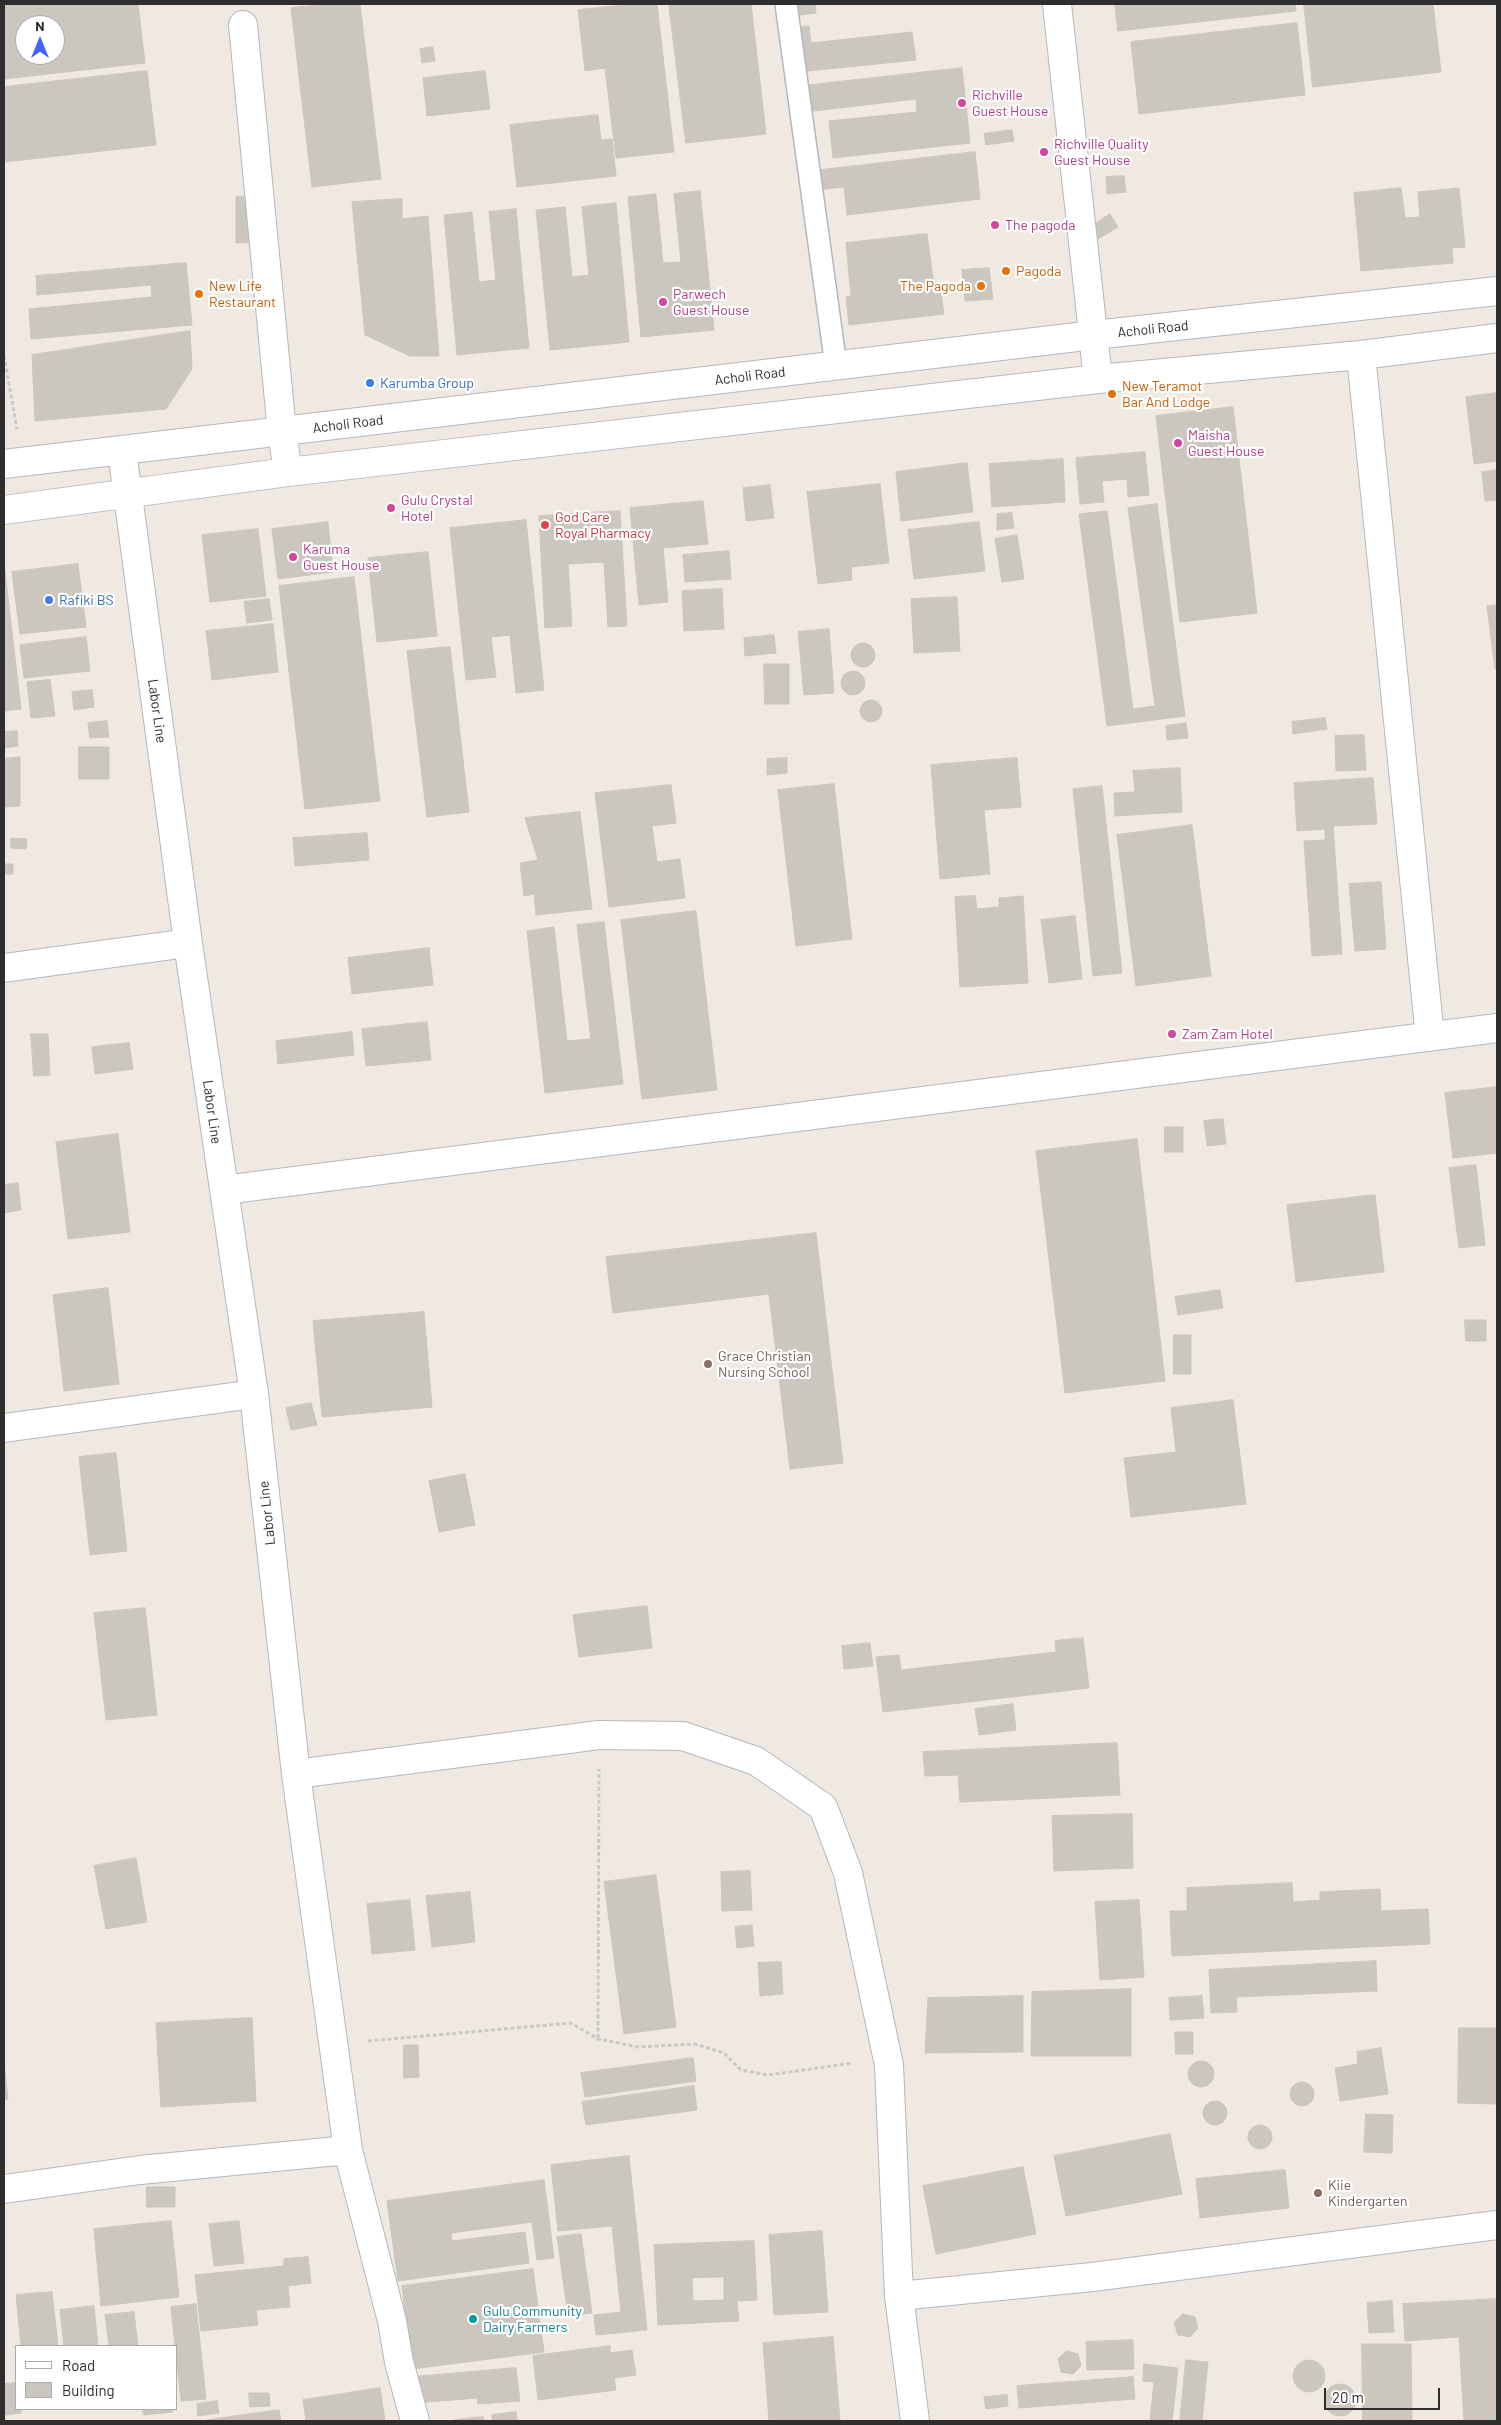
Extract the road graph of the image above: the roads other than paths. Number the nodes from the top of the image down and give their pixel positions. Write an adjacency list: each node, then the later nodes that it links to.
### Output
1 (786, 4): 8 (lane)
2 (1057, 4): 5 (street)
3 (243, 25): 10 (street)
4 (1497, 291): 5 (street, Acholi Road)
5 (1094, 336): 8 (street, Acholi Road); 9 (street)
6 (1497, 338): 7 (street)
7 (1361, 356): 9 (street); 19 (street)
8 (836, 366): 10 (street, Acholi Road)
9 (1098, 379): 13 (street)
10 (282, 432): 11 (street, Acholi Road); 13 (street)
11 (122, 451): 12 (street, Acholi Road); 14 (street, Labor Line)
12 (13, 463)
13 (288, 472): 14 (street)
14 (128, 494): 15 (street); 16 (street, Labor Line)
15 (4, 510)
16 (188, 943): 17 (street); 20 (street, Labor Line)
17 (4, 968)
18 (1497, 1028): 19 (street)
19 (1430, 1037): 20 (street)
20 (224, 1190): 21 (street, Labor Line)
21 (254, 1394): 22 (street); 23 (street, Labor Line)
22 (4, 1428)
23 (296, 1774): 24 (street, Labor Line); 27 (street)
24 (348, 2150): 25 (street); 28 (street, Labor Line)
25 (4, 2189)
26 (1497, 2225): 27 (street)
27 (900, 2296): 29 (street)
28 (415, 2421)
29 (915, 2421)

